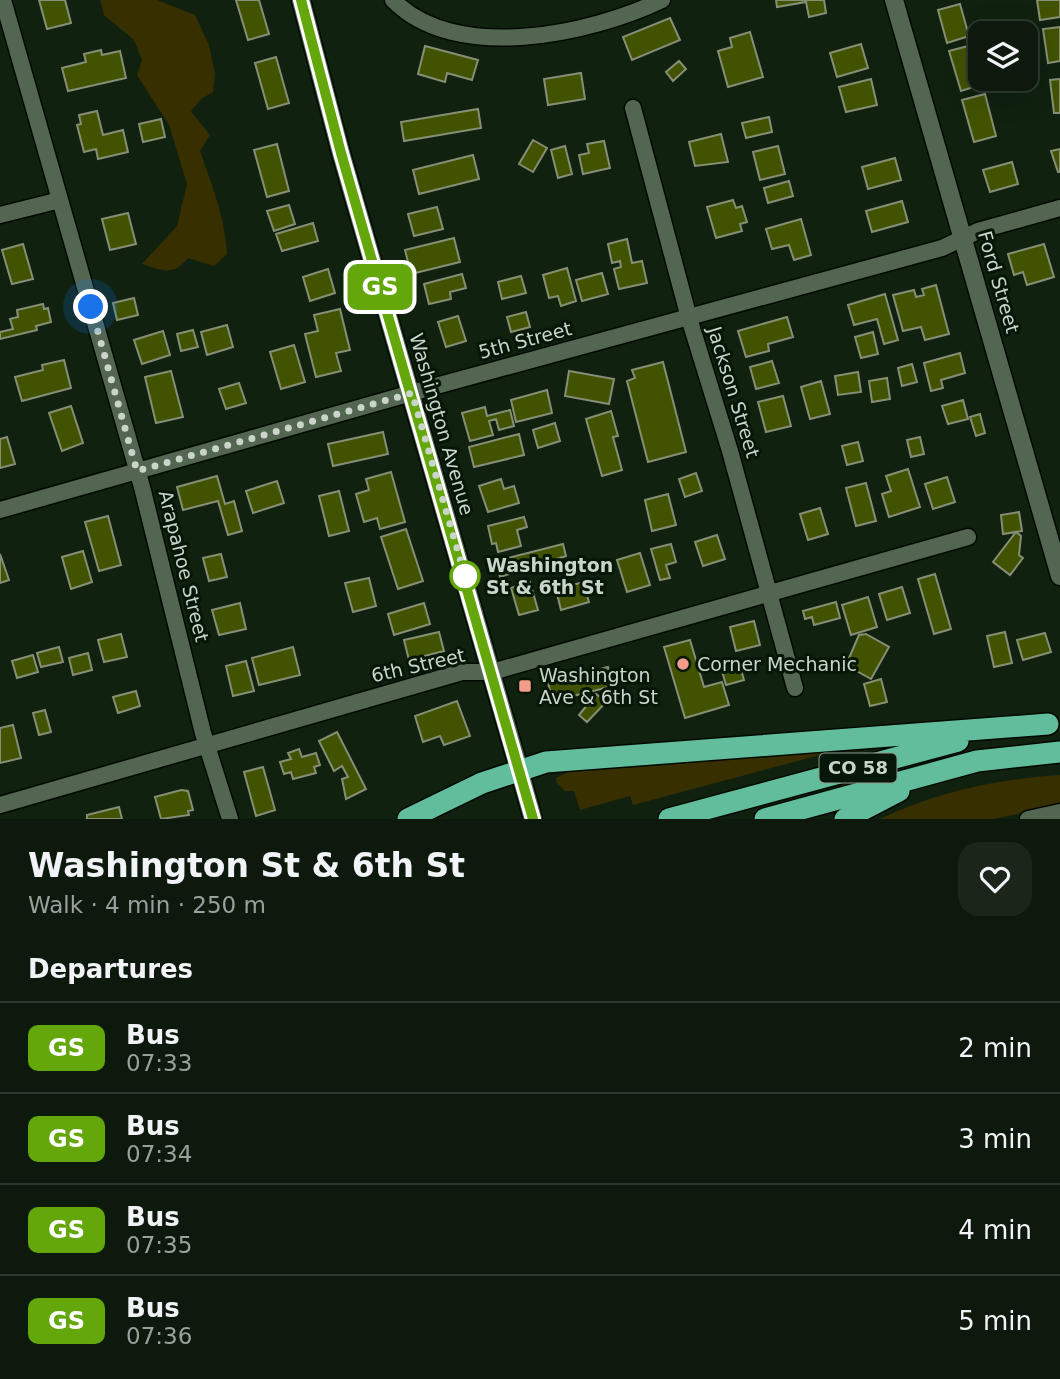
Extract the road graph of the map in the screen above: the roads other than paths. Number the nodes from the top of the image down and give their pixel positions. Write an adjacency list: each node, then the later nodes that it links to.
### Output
1 (3, 0): 7 (street, Arapahoe Street)
2 (301, 0): 12 (street, Washington Avenue)
3 (393, 0): 4 (street)
4 (662, 0)
5 (894, 0): 10 (street, Ford Street)
6 (633, 108): 11 (street, Jackson Street)
7 (60, 200): 9 (street); 13 (street, Arapahoe Street)
8 (1060, 208): 10 (street, 5th Street)
9 (0, 215)
10 (965, 238): 11 (street, 5th Street); 16 (street, Ford Street)
11 (689, 318): 12 (street, 5th Street); 17 (street, Jackson Street)
12 (412, 393): 13 (street, 5th Street); 18 (street, Washington Avenue)
13 (137, 471): 14 (street, 5th Street); 21 (street, Arapahoe Street)
14 (0, 510)
15 (968, 537): 17 (street, 6th Street)
16 (1060, 576)
17 (769, 592): 18 (street, 6th Street); 19 (street, Jackson Street)
18 (492, 673): 21 (street, 6th Street); 23 (street, Washington Avenue)
19 (795, 688)
20 (1054, 724): 23 (highway); 30 (highway, CO 58)
21 (207, 745): 25 (street, 6th Street); 28 (street, Arapahoe Street)
22 (1055, 752): 24 (highway, CO 58)
23 (519, 769): 26 (street, Washington Avenue); 29 (highway)
24 (940, 771): 31 (highway, CO 58); 32 (highway)
25 (0, 805)
26 (531, 812)
27 (1060, 812): 33 (street)
28 (230, 819)
29 (408, 819)
30 (669, 819)
31 (765, 819)
32 (845, 819)
33 (1028, 819)

